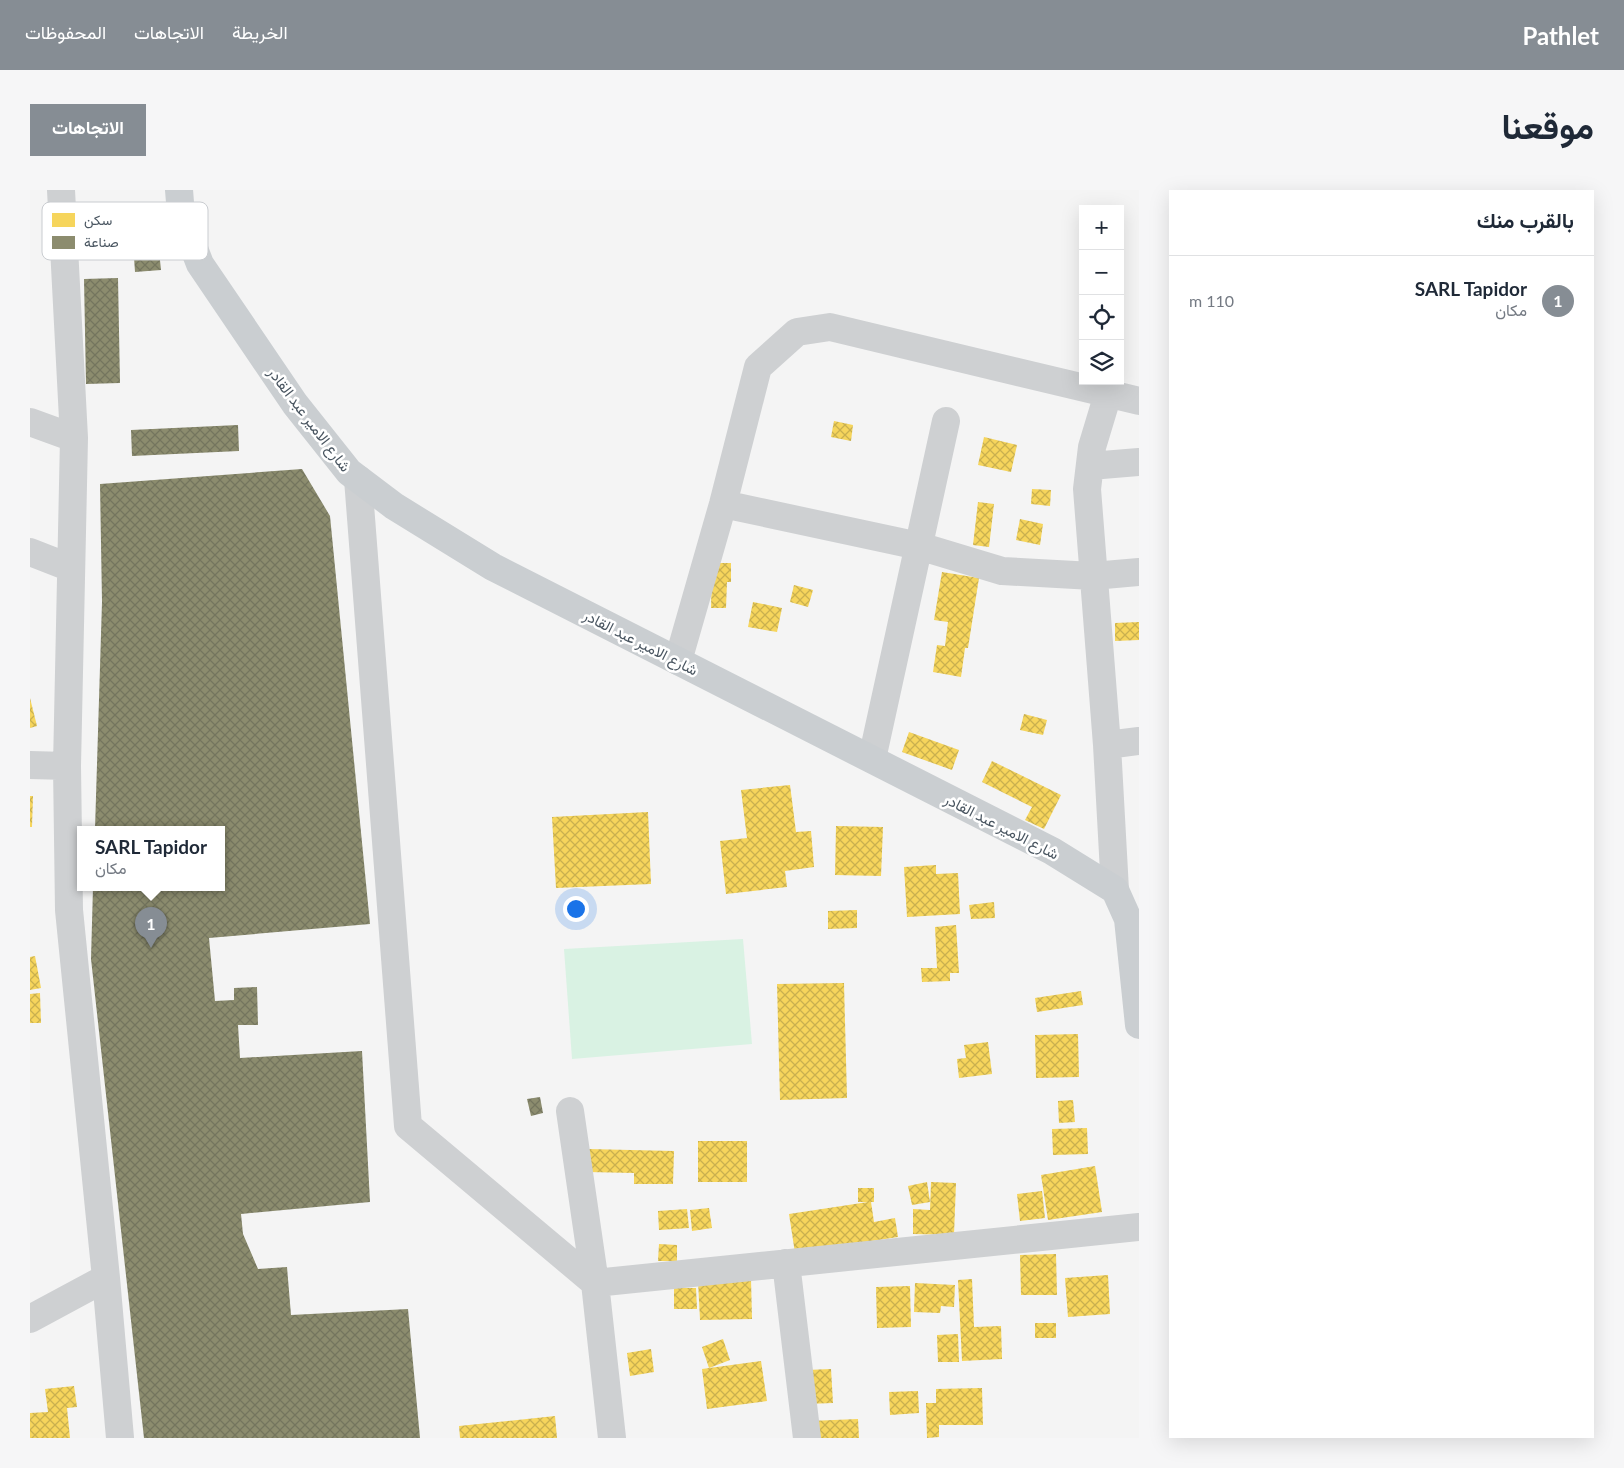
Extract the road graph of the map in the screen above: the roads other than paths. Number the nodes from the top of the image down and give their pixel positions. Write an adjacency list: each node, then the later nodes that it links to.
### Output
1 (65, 260): 7 (street)
2 (198, 260): 10 (main road, شارع الامير عبد القادر)
3 (1108, 394): 4 (street); 9 (street); 11 (street)
4 (1139, 401)
5 (946, 421): 12 (street)
6 (30, 422): 7 (street)
7 (74, 438): 14 (street)
8 (1139, 462): 9 (street)
9 (1090, 466): 16 (street)
10 (358, 479): 17 (main road, شارع الامير عبد القادر); 30 (street)
11 (723, 504): 12 (street); 17 (street)
12 (919, 546): 16 (street); 20 (street)
13 (30, 552): 14 (street)
14 (71, 568): 22 (street)
15 (1139, 572): 16 (street)
16 (1094, 576): 19 (street)
17 (678, 661): 20 (main road, شارع الامير عبد القادر)
18 (1139, 741): 19 (street)
19 (1107, 745): 23 (street)
20 (872, 759): 23 (main road, شارع الامير عبد القادر)
21 (30, 765): 22 (street)
22 (67, 766): 29 (street)
23 (1115, 890): 24 (main road)
24 (1134, 918): 25 (main road)
25 (1139, 1025)
26 (570, 1111): 30 (street)
27 (1139, 1227): 28 (street)
28 (786, 1263): 30 (street); 34 (street)
29 (106, 1278): 31 (street); 32 (street)
30 (595, 1283): 33 (street)
31 (30, 1319)
32 (120, 1438)
33 (612, 1438)
34 (807, 1438)

